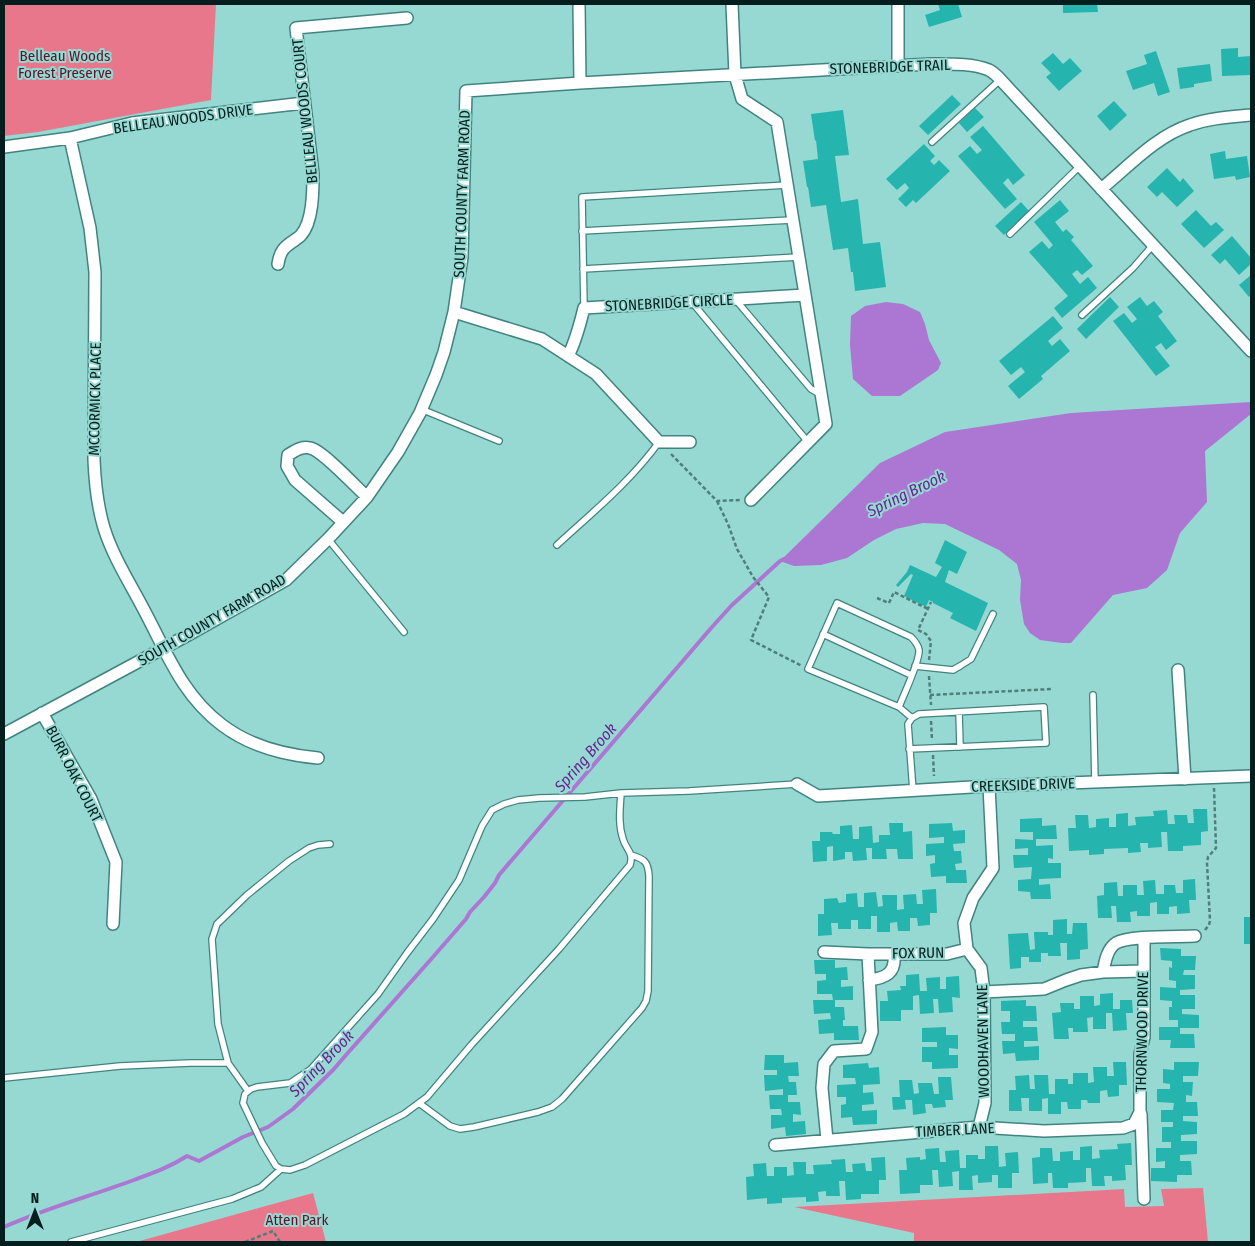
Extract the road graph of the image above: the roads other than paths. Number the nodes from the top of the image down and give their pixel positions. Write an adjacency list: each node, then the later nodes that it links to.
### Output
1 (579, 4): 8 (street)
2 (732, 4): 6 (street)
3 (898, 4): 5 (street)
4 (407, 18): 10 (street, BELLEAU WOODS COURT)
5 (898, 65): 6 (street, STONEBRIDGE TRAIL); 7 (street, STONEBRIDGE TRAIL)
6 (735, 75): 8 (street, STONEBRIDGE TRAIL); 16 (street)
7 (1000, 80): 13 (lane); 15 (street, STONEBRIDGE TRAIL)
8 (580, 83): 9 (street, STONEBRIDGE TRAIL)
9 (466, 91): 29 (street, SOUTH COUNTY FARM ROAD)
10 (304, 103): 12 (street, BELLEAU WOODS DRIVE); 23 (street, BELLEAU WOODS COURT)
11 (1251, 115): 17 (street)
12 (70, 138): 14 (street, BELLEAU WOODS DRIVE); 47 (street, MCCORMICK PLACE)
13 (932, 142)
14 (4, 147)
15 (1080, 166): 17 (street, STONEBRIDGE TRAIL); 20 (lane)
16 (787, 185): 18 (street); 19 (lane)
17 (1101, 189): 21 (street, STONEBRIDGE TRAIL)
18 (793, 220): 19 (lane); 22 (street)
19 (582, 231): 24 (lane)
20 (1010, 234)
21 (1153, 245): 30 (lane); 31 (street, STONEBRIDGE TRAIL)
22 (799, 257): 24 (lane); 25 (street)
23 (278, 264)
24 (583, 269): 28 (lane)
25 (805, 295): 26 (street, STONEBRIDGE CIRCLE); 33 (street)
26 (735, 299): 27 (street, STONEBRIDGE CIRCLE); 33 (lane)
27 (691, 301): 28 (street, STONEBRIDGE CIRCLE); 38 (lane)
28 (584, 308): 32 (street, STONEBRIDGE CIRCLE)
29 (454, 312): 32 (street); 34 (street, SOUTH COUNTY FARM ROAD)
30 (1082, 315)
31 (1251, 351)
32 (568, 356): 36 (street)
33 (822, 394): 38 (street)
34 (422, 409): 35 (lane); 39 (street, SOUTH COUNTY FARM ROAD)
35 (499, 441)
36 (659, 442): 37 (street); 43 (lane)
37 (690, 442)
38 (808, 442): 40 (street)
39 (367, 497): 41 (street, SOUTH COUNTY FARM ROAD); 41 (street)
40 (751, 500)
41 (343, 522): 42 (street, SOUTH COUNTY FARM ROAD)
42 (328, 539): 45 (lane); 47 (street, SOUTH COUNTY FARM ROAD)
43 (557, 545)
44 (993, 614): 48 (lane)
45 (404, 632)
46 (823, 634): 48 (lane); 50 (lane); 52 (lane)
47 (164, 648): 54 (street, SOUTH COUNTY FARM ROAD); 59 (street, MCCORMICK PLACE)
48 (915, 666): 50 (lane)
49 (1178, 670): 61 (street)
50 (912, 675): 52 (lane)
51 (1093, 695): 62 (lane)
52 (899, 707): 55 (lane)
53 (958, 712): 55 (lane); 57 (lane); 57 (lane)
54 (42, 713): 56 (street, SOUTH COUNTY FARM ROAD); 69 (street, BURR OAK COURT)
55 (912, 718): 58 (lane)
56 (4, 734)
57 (960, 747): 58 (lane)
58 (909, 749): 65 (lane)
59 (318, 758)
60 (1251, 776): 61 (street, CREEKSIDE DRIVE)
61 (1185, 779): 62 (street, CREEKSIDE DRIVE)
62 (1095, 782): 64 (street, CREEKSIDE DRIVE)
63 (797, 784): 65 (street, CREEKSIDE DRIVE); 66 (lane)
64 (989, 786): 65 (street, CREEKSIDE DRIVE); 72 (street, WOODHAVEN LANE)
65 (913, 791)
66 (621, 794): 68 (lane); 82 (lane)
67 (330, 844): 80 (lane)
68 (631, 855): 83 (lane); 83 (lane)
69 (113, 924)
70 (1195, 936): 71 (street)
71 (1144, 938): 76 (street, THORNWOOD DRIVE); 77 (street)
72 (967, 949): 75 (street, FOX RUN); 79 (street, WOODHAVEN LANE)
73 (824, 952): 74 (street, FOX RUN)
74 (868, 954): 75 (street, FOX RUN); 78 (street)
75 (894, 954): 78 (street)
76 (1143, 971): 77 (street); 84 (street, THORNWOOD DRIVE)
77 (1103, 972): 79 (street)
78 (869, 980): 87 (street)
79 (984, 992): 86 (street, WOODHAVEN LANE)
80 (228, 1064): 81 (lane); 82 (lane)
81 (4, 1078)
82 (248, 1091): 90 (lane)
83 (419, 1103): 90 (lane)
84 (1140, 1112): 85 (street, THORNWOOD DRIVE); 88 (street)
85 (1128, 1126): 86 (street, TIMBER LANE); 88 (street)
86 (979, 1127): 87 (street, TIMBER LANE)
87 (827, 1140): 89 (street, TIMBER LANE)
88 (1142, 1140): 91 (street)
89 (775, 1145)
90 (281, 1169): 92 (lane)
91 (1144, 1199)
92 (75, 1242)

